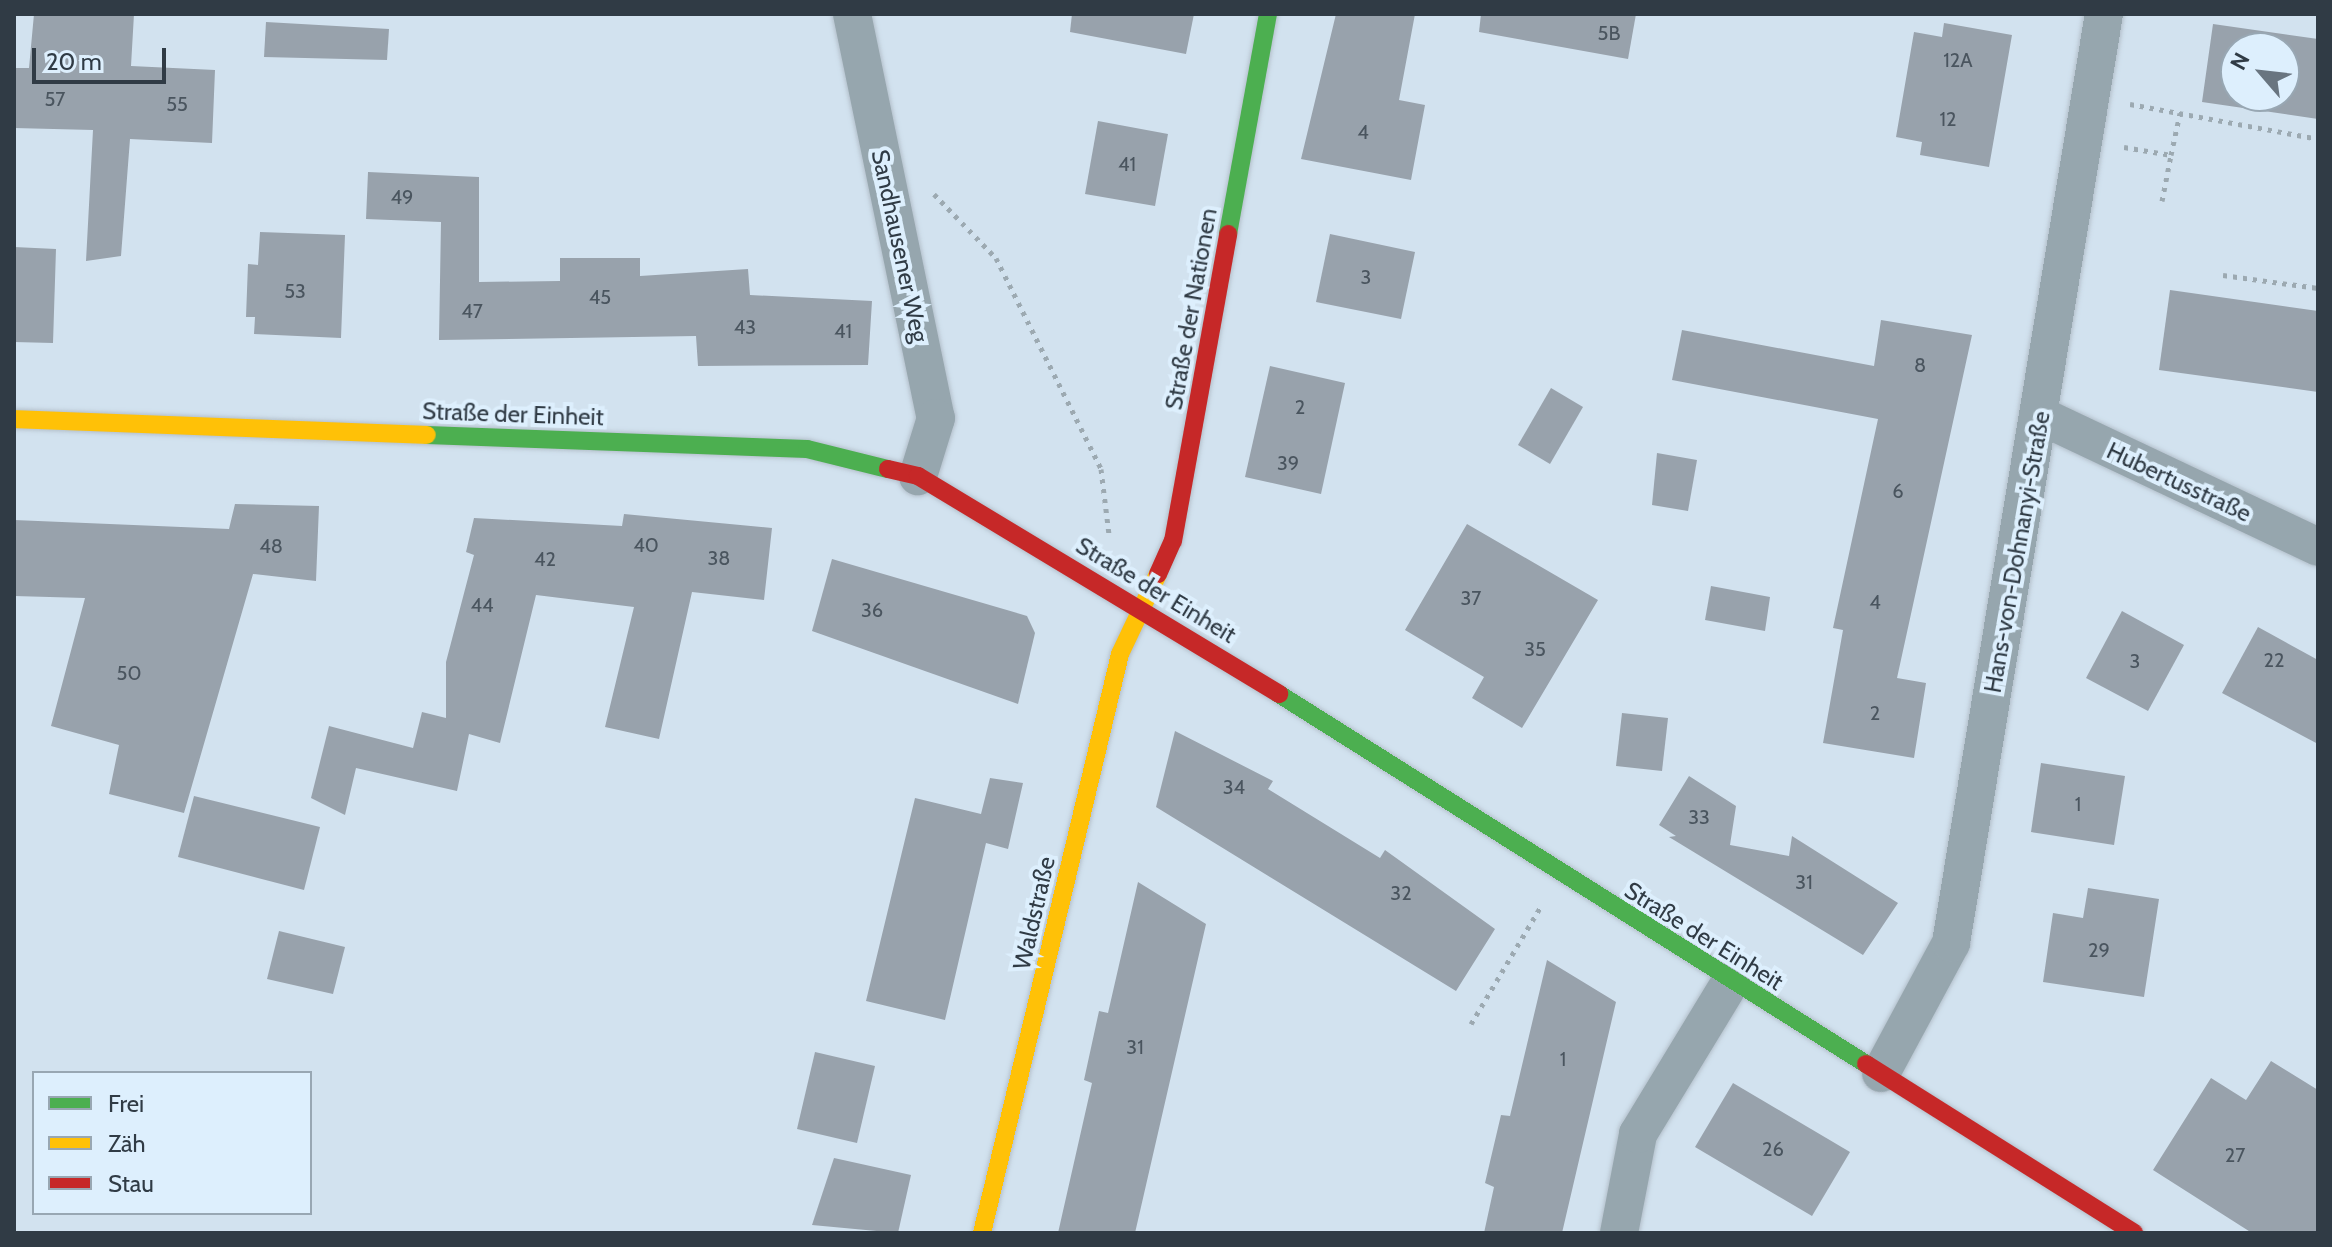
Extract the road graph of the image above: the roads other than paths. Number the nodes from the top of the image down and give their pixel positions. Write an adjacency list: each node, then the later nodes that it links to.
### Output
1 (852, 14): 6 (street, Sandhausener Weg)
2 (1268, 14): 8 (street, Straße der Nationen)
3 (2104, 14): 4 (street, Hans-von-Dohnanyi-Straße)
4 (2041, 416): 7 (street, Hubertusstraße); 10 (street, Hans-von-Dohnanyi-Straße)
5 (14, 419): 6 (street, Straße der Einheit)
6 (918, 476): 8 (street, Straße der Einheit)
7 (2318, 547)
8 (1142, 607): 9 (street, Straße der Einheit); 11 (street, Waldstraße)
9 (1731, 981): 10 (street, Straße der Einheit); 12 (street)
10 (1881, 1073): 13 (street, Straße der Einheit)
11 (982, 1233)
12 (1619, 1233)
13 (2134, 1233)

